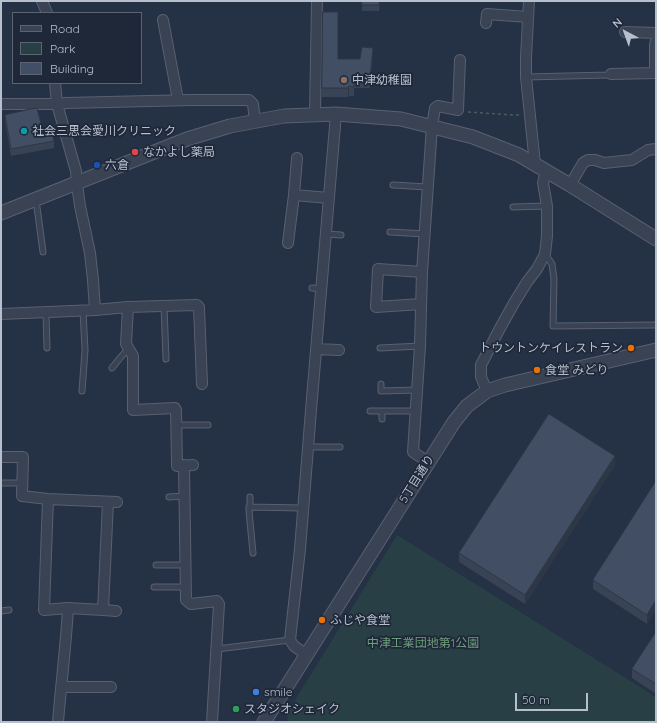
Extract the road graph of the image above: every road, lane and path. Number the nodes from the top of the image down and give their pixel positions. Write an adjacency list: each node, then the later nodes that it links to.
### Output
1 (42, 1): 4 (street)
2 (317, 1): 20 (street)
3 (529, 1): 5 (street)
4 (47, 12)
5 (528, 17): 6 (street); 14 (street)
6 (486, 23)
7 (166, 25): 16 (street)
8 (625, 32): 9 (street)
9 (656, 33)
10 (656, 41): 12 (street)
11 (460, 60): 19 (street)
12 (656, 73): 13 (street)
13 (611, 74): 14 (lane)
14 (526, 77): 22 (street)
15 (55, 84): 18 (street)
16 (178, 100): 18 (street); 23 (street)
17 (1, 104): 18 (street)
18 (57, 104): 28 (street)
19 (458, 110): 22 (path); 24 (street)
20 (315, 114): 21 (street); 23 (street)
21 (336, 114): 24 (street); 33 (street)
22 (530, 114): 27 (street)
23 (255, 121): 28 (street)
24 (432, 126): 27 (street); 31 (street)
25 (656, 149): 30 (street)
26 (294, 164): 32 (street)
27 (540, 167): 30 (street); 35 (street)
28 (77, 184): 34 (street); 50 (street)
29 (394, 185): 31 (lane)
30 (570, 185): 43 (street)
31 (428, 187): 40 (street)
32 (294, 196): 33 (street); 42 (street)
33 (329, 198): 39 (street)
34 (35, 200): 37 (street); 44 (lane)
35 (547, 206): 36 (lane); 45 (street)
36 (513, 207)
37 (1, 213)
38 (390, 232): 40 (lane)
39 (326, 234): 41 (lane); 60 (street)
40 (425, 234): 46 (street)
41 (341, 235)
42 (286, 236)
43 (656, 239)
44 (43, 252)
45 (545, 254): 54 (lane); 72 (street)
46 (422, 272): 47 (street); 47 (street)
47 (421, 304): 55 (street)
48 (164, 306): 49 (street); 59 (lane); 68 (street)
49 (128, 307): 50 (street); 58 (street)
50 (95, 310): 51 (street)
51 (83, 311): 52 (street); 66 (lane)
52 (46, 313): 53 (street); 56 (lane)
53 (1, 314)
54 (656, 325)
55 (420, 346): 57 (lane); 70 (street)
56 (47, 348)
57 (380, 348)
58 (129, 349): 67 (lane); 77 (street)
59 (165, 349): 61 (lane); 64 (lane)
60 (316, 349): 62 (street); 79 (street)
61 (158, 350)
62 (339, 350)
63 (656, 350): 72 (street, 5丁目通り)
64 (166, 359)
65 (77, 360): 66 (lane)
66 (84, 361): 71 (lane)
67 (112, 368)
68 (202, 384)
69 (381, 384): 70 (lane)
70 (417, 390): 75 (street)
71 (82, 391)
72 (486, 391): 82 (street, 5丁目通り)
73 (370, 411): 74 (lane)
74 (382, 411): 75 (lane); 76 (lane)
75 (416, 411): 82 (street)
76 (382, 419)
77 (177, 425): 78 (lane); 85 (street)
78 (208, 425)
79 (308, 447): 80 (lane); 90 (street)
80 (340, 447)
81 (1, 457): 84 (street)
82 (428, 462): 105 (street, 5丁目通り)
83 (1, 483): 84 (lane)
84 (23, 483): 88 (street)
85 (184, 496): 86 (lane); 95 (street)
86 (169, 497)
87 (250, 498): 89 (lane)
88 (48, 499): 98 (street); 100 (street)
89 (250, 506): 90 (lane); 91 (lane)
90 (303, 508): 103 (street)
91 (252, 544): 92 (lane); 93 (lane)
92 (245, 545)
93 (253, 553)
94 (156, 565): 95 (lane)
95 (186, 565): 97 (street)
96 (154, 586): 97 (lane)
97 (186, 587): 104 (street)
98 (68, 608): 100 (street); 107 (street)
99 (9, 610): 101 (lane)
100 (103, 610): 102 (street)
101 (1, 611)
102 (116, 611)
103 (290, 640): 104 (lane); 105 (street)
104 (217, 649): 109 (street)
105 (307, 655): 110 (street, 5丁目通り)
106 (111, 687): 107 (street)
107 (61, 688): 108 (street)
108 (58, 722)
109 (212, 722)
110 (264, 722)

